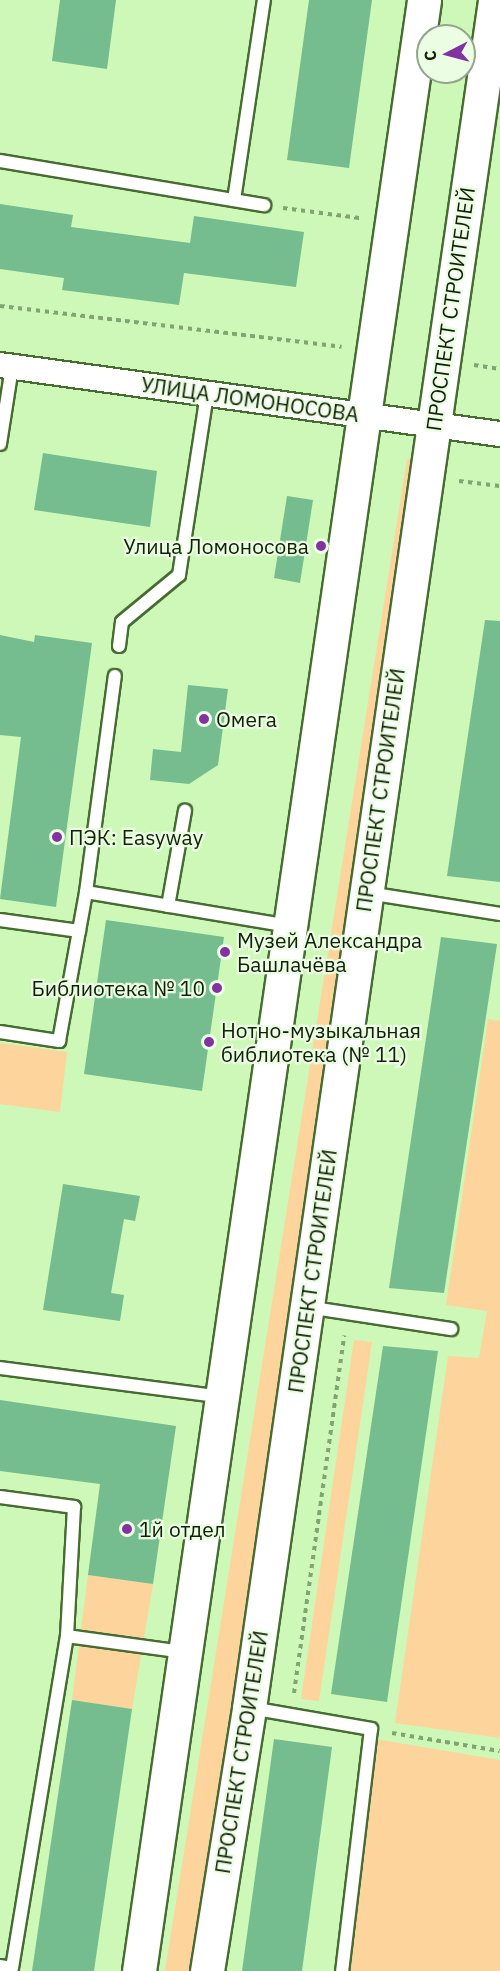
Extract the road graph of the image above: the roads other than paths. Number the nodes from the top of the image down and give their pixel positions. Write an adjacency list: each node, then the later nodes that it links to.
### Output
1 (264, 0): 5 (lane)
2 (424, 0): 9 (main road)
3 (495, 0): 10 (main road, ПРОСПЕКТ СТРОИТЕЛЕЙ)
4 (0, 161): 5 (lane)
5 (234, 200): 6 (lane)
6 (264, 205)
7 (6, 366): 8 (street, УЛИЦА ЛОМОНОСОВА); 12 (lane)
8 (207, 394): 9 (street, УЛИЦА ЛОМОНОСОВА); 13 (lane)
9 (363, 414): 10 (street, УЛИЦА ЛОМОНОСОВА); 21 (main road)
10 (433, 424): 11 (street, УЛИЦА ЛОМОНОСОВА); 17 (main road, ПРОСПЕКТ СТРОИТЕЛЕЙ)
11 (500, 434)
12 (0, 444)
13 (119, 646)
14 (115, 676): 16 (lane)
15 (185, 811): 18 (lane)
16 (86, 892): 18 (lane); 22 (lane)
17 (366, 892): 19 (lane); 24 (main road, ПРОСПЕКТ СТРОИТЕЛЕЙ)
18 (168, 906): 21 (lane)
19 (500, 914)
20 (0, 920): 22 (lane)
21 (290, 926): 27 (main road)
22 (79, 931): 23 (lane)
23 (0, 1032)
24 (307, 1307): 25 (lane); 31 (main road, ПРОСПЕКТ СТРОИТЕЛЕЙ)
25 (451, 1329)
26 (0, 1368): 27 (lane)
27 (222, 1397): 30 (main road)
28 (0, 1497): 29 (lane)
29 (67, 1636): 30 (lane); 32 (lane)
30 (186, 1652): 33 (main road)
31 (249, 1708): 34 (main road, ПРОСПЕКТ СТРОИТЕЛЕЙ); 35 (lane)
32 (0, 1966)
33 (139, 1971)
34 (207, 1971)
35 (342, 1971)

